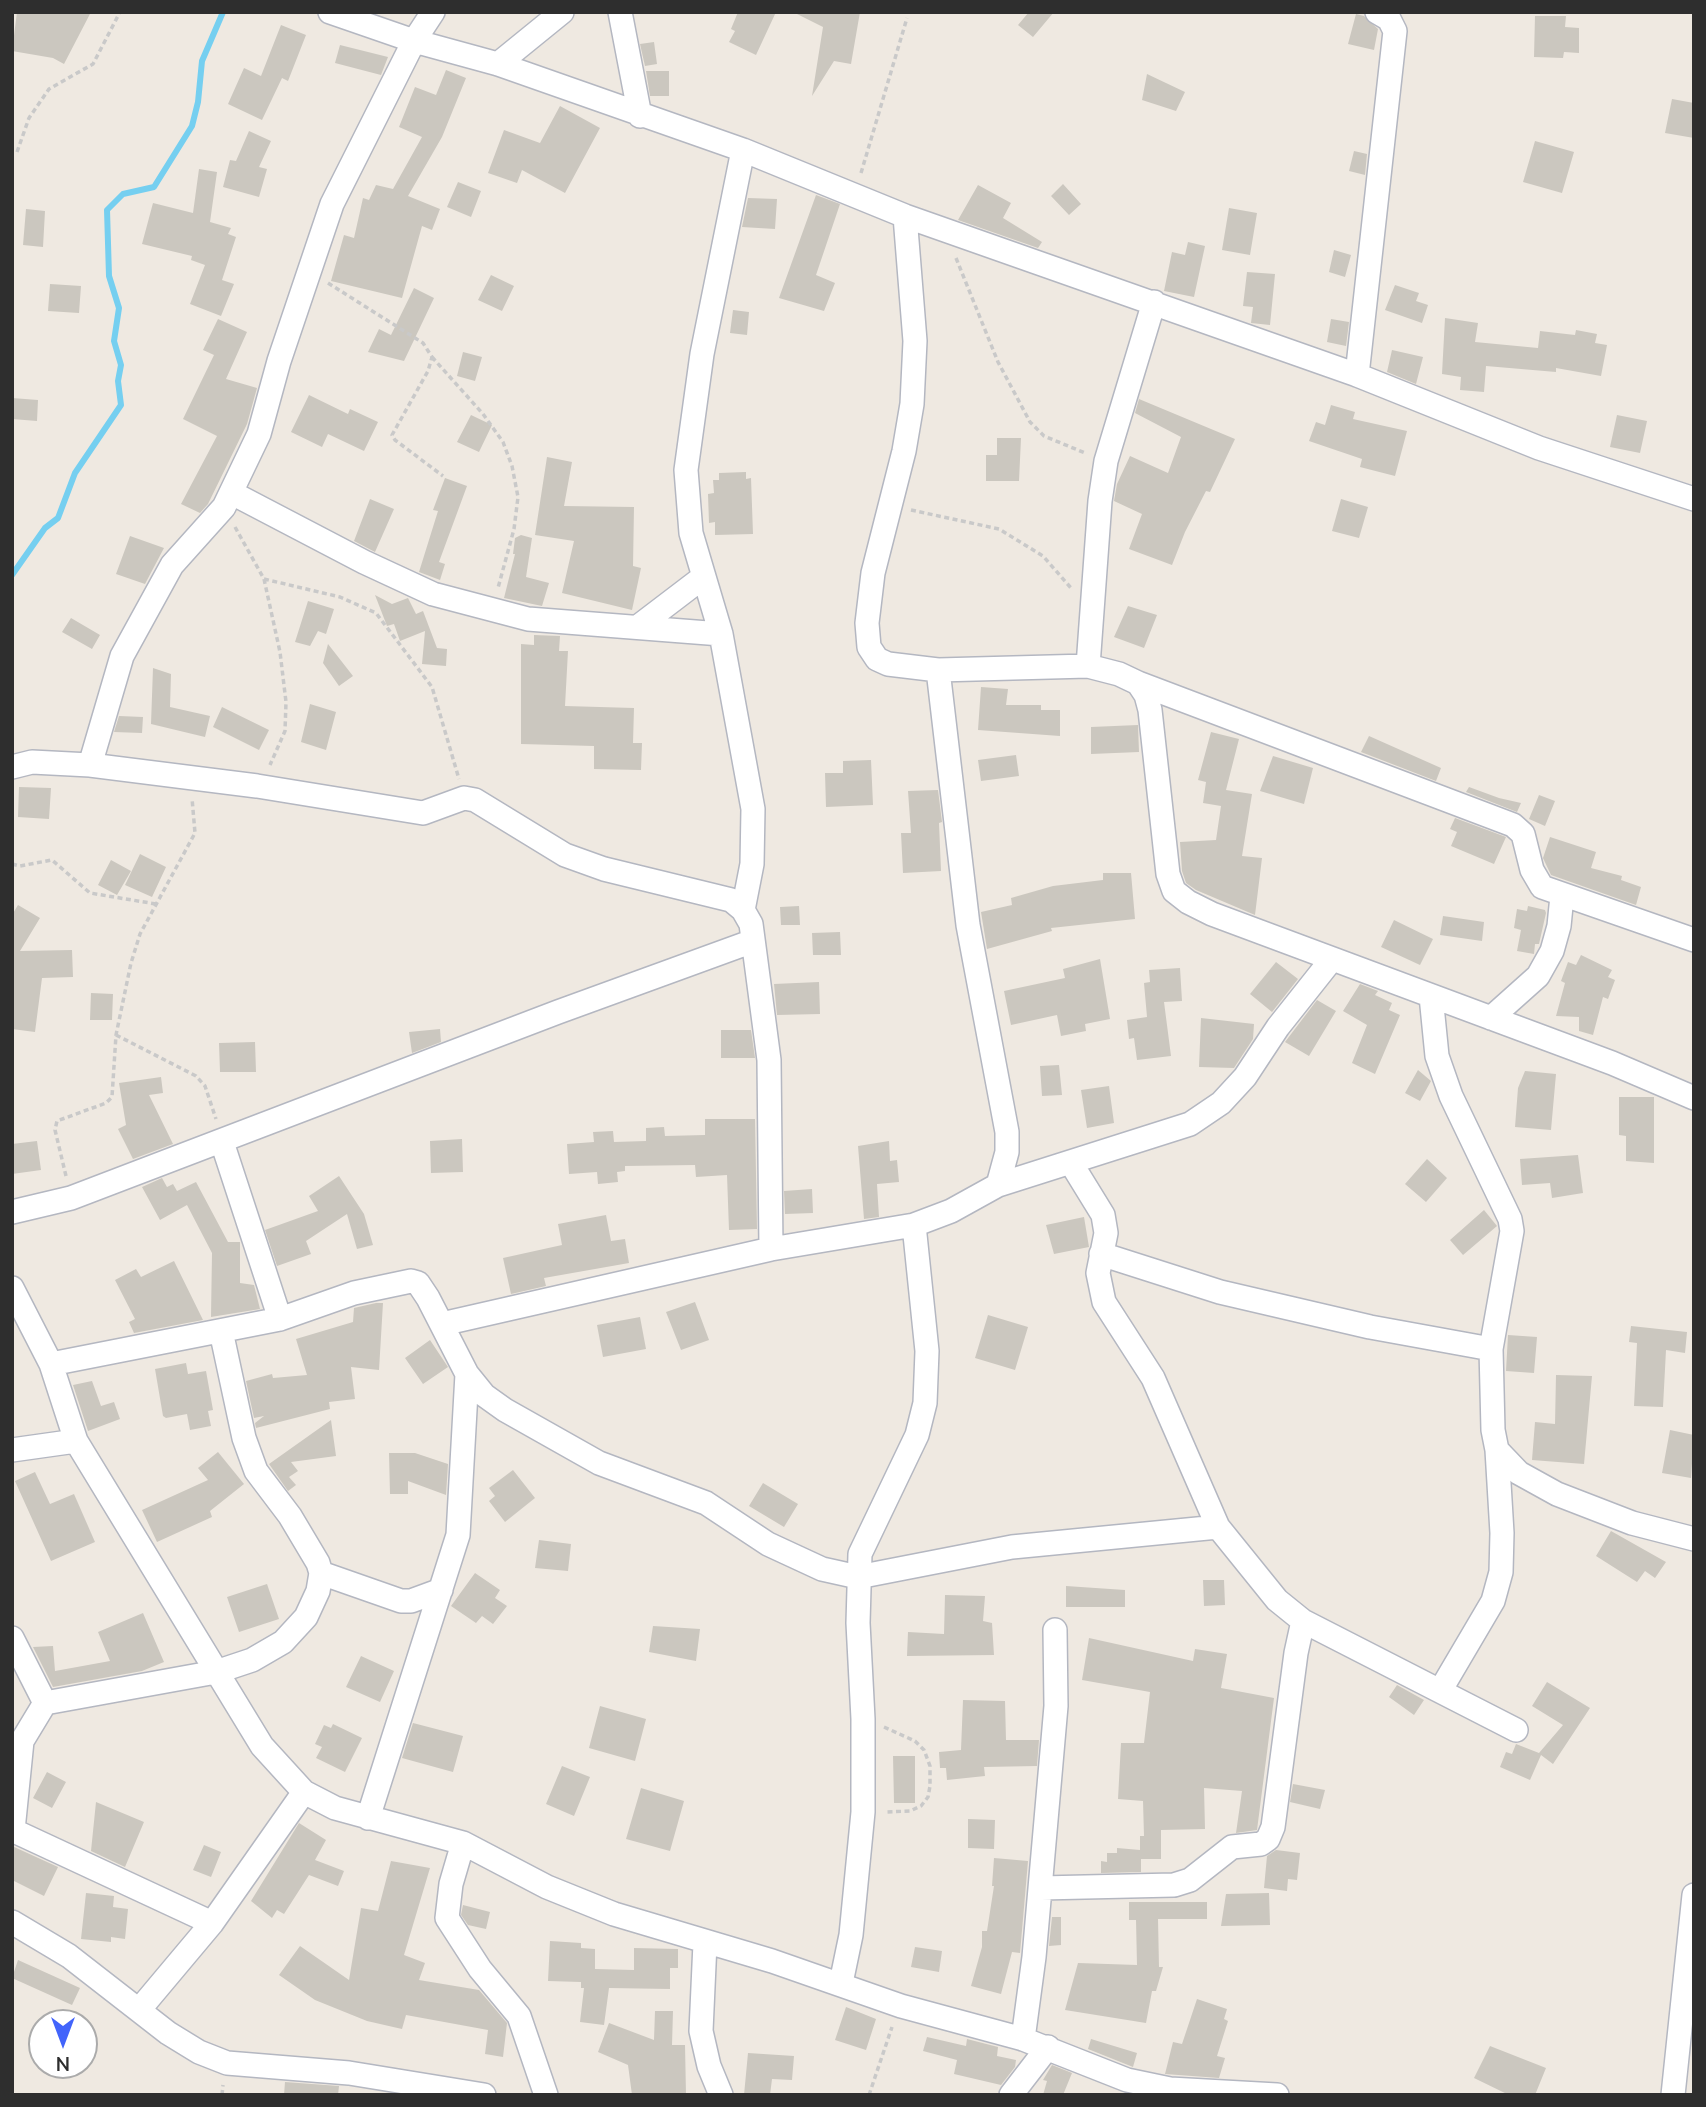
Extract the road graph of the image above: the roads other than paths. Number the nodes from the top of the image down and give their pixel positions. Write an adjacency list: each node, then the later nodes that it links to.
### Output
1 (330, 12): 6 (street)
2 (433, 12): 6 (street)
3 (562, 12): 7 (street)
4 (620, 12): 8 (street)
5 (1377, 12): 12 (street)
6 (414, 41): 7 (street); 14 (street)
7 (498, 64): 8 (street)
8 (640, 116): 9 (street)
9 (743, 150): 10 (street); 15 (street)
10 (905, 215): 11 (street); 19 (street)
11 (1154, 302): 12 (street); 18 (street)
12 (1357, 375): 13 (street)
13 (1694, 499)
14 (228, 500): 16 (street); 21 (street)
15 (702, 578): 16 (street); 17 (street)
16 (639, 626): 17 (street)
17 (721, 634): 24 (street)
18 (1088, 666): 19 (street); 20 (street)
19 (938, 670): 33 (street)
20 (1138, 683): 23 (street); 27 (street)
21 (90, 765): 22 (street); 24 (street)
22 (12, 767)
23 (1562, 896): 25 (street); 29 (street)
24 (743, 910): 26 (street)
25 (1694, 940)
26 (753, 941): 31 (street); 36 (street)
27 (1332, 959): 28 (street); 32 (street)
28 (1431, 996): 29 (street); 42 (street)
29 (1490, 1018): 30 (street)
30 (1694, 1098)
31 (222, 1142): 34 (street); 39 (street)
32 (1071, 1163): 33 (street); 37 (street)
33 (998, 1185): 35 (street)
34 (12, 1212)
35 (914, 1225): 36 (street); 51 (street)
36 (771, 1249): 40 (street)
37 (1101, 1254): 42 (street); 48 (street)
38 (12, 1288): 43 (street)
39 (281, 1319): 40 (street); 41 (street)
40 (442, 1324): 44 (street)
41 (221, 1331): 43 (street); 50 (street)
42 (1490, 1349): 47 (street)
43 (51, 1364): 45 (street)
44 (467, 1374): 51 (street); 52 (street)
45 (76, 1441): 46 (street); 56 (street)
46 (12, 1450)
47 (1497, 1450): 49 (street); 57 (street)
48 (1218, 1527): 51 (street); 53 (street)
49 (1694, 1539)
50 (321, 1573): 52 (street); 56 (street)
51 (858, 1577): 69 (street)
52 (441, 1590): 61 (street)
53 (1303, 1621): 57 (street); 64 (street)
54 (1055, 1630): 64 (street)
55 (12, 1638): 58 (street)
56 (216, 1672): 58 (street); 60 (street)
57 (1440, 1691): 59 (street)
58 (45, 1703): 62 (street)
59 (1516, 1730)
60 (304, 1792): 61 (street); 67 (street)
61 (368, 1818): 63 (street)
62 (13, 1830): 67 (street)
63 (463, 1843): 68 (street); 75 (street)
64 (1041, 1888): 71 (street)
65 (1694, 1895): 79 (street)
66 (12, 1922): 70 (street)
67 (212, 1923): 70 (street)
68 (705, 1943): 69 (street); 76 (street)
69 (841, 1983): 71 (street)
70 (139, 2010): 74 (street)
71 (1023, 2039): 72 (street)
72 (1048, 2047): 73 (street); 77 (street)
73 (1124, 2087): 78 (street)
74 (484, 2095)
75 (546, 2095)
76 (721, 2095)
77 (1011, 2095)
78 (1277, 2095)
79 (1673, 2095)

